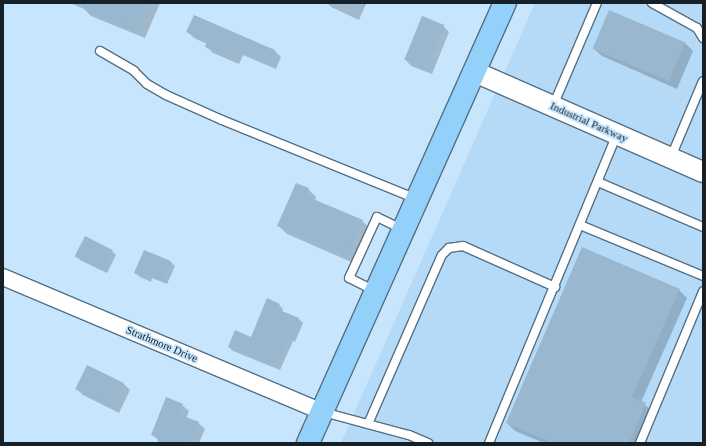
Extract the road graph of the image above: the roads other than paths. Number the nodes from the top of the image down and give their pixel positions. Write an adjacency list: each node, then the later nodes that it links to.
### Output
1 (505, 3): 6 (main road)
2 (597, 3): 8 (lane)
3 (652, 3): 4 (lane)
4 (703, 38)
5 (100, 51): 13 (lane)
6 (475, 72): 8 (street, Industrial Parkway); 13 (main road)
7 (703, 81): 10 (lane)
8 (553, 106): 9 (street, Industrial Parkway)
9 (617, 134): 10 (street, Industrial Parkway); 12 (lane)
10 (671, 158): 11 (street, Industrial Parkway)
11 (703, 172)
12 (598, 182): 14 (lane); 15 (lane)
13 (417, 199): 16 (main road)
14 (580, 225): 17 (lane); 19 (lane)
15 (703, 227)
16 (404, 230): 20 (main road); 20 (lane)
17 (703, 276)
18 (3, 277): 22 (street, Strathmore Drive)
19 (554, 287): 23 (lane); 26 (lane)
20 (376, 291): 22 (main road)
21 (703, 292): 27 (lane)
22 (322, 412): 23 (lane); 24 (main road)
23 (368, 424): 25 (lane)
24 (308, 443)
25 (428, 443)
26 (489, 443)
27 (640, 443)

